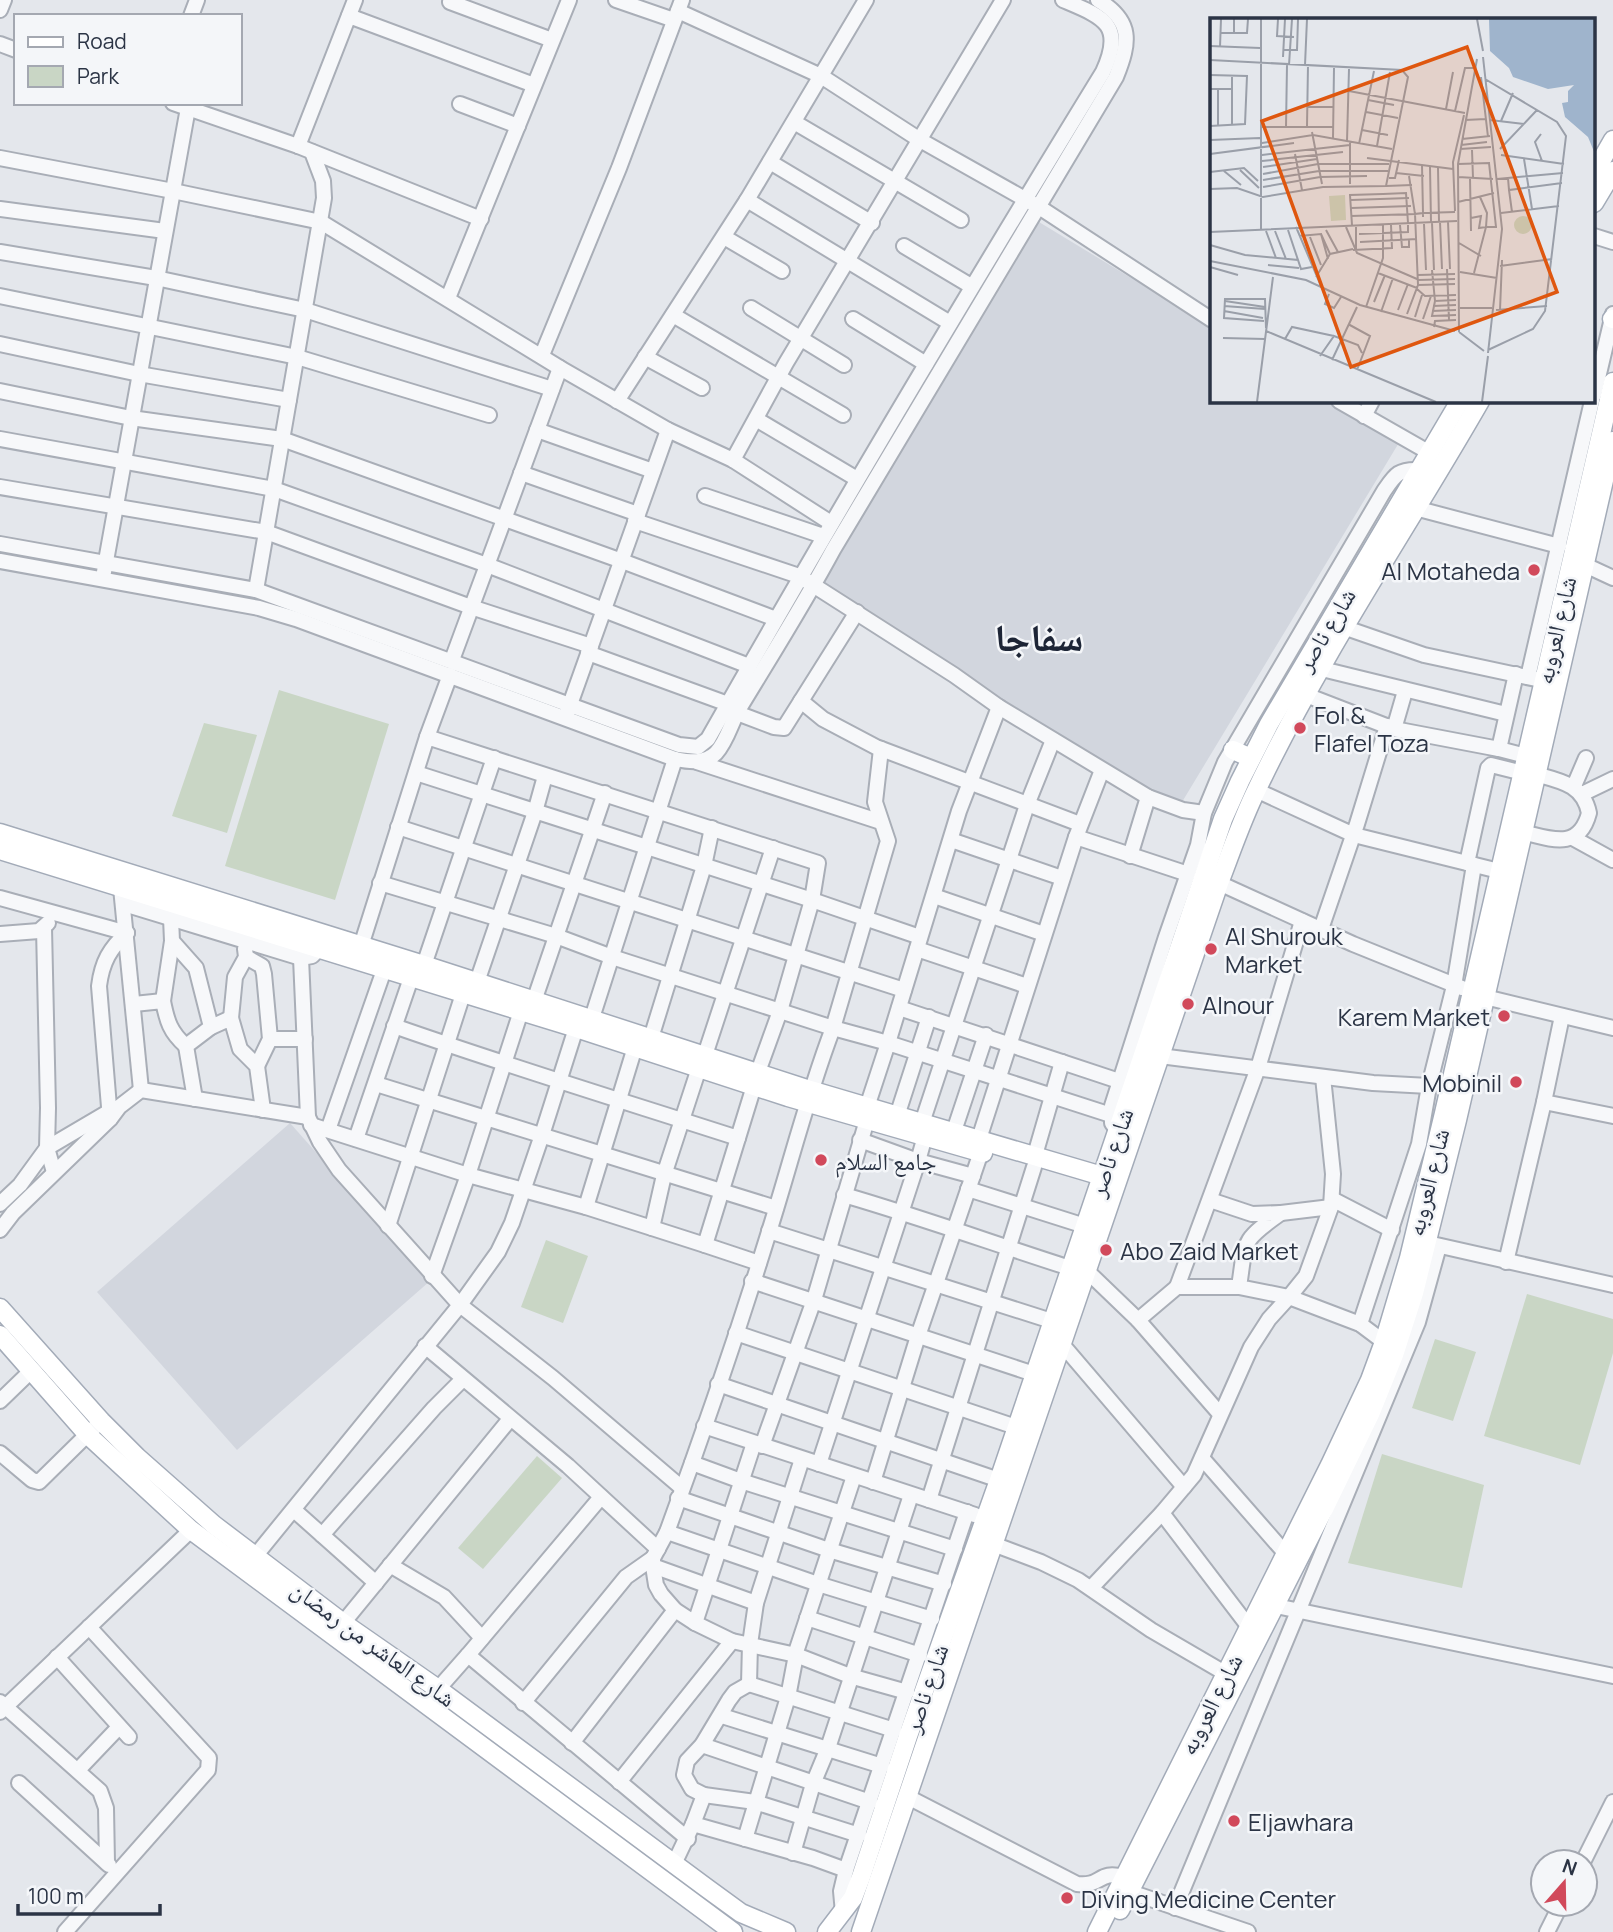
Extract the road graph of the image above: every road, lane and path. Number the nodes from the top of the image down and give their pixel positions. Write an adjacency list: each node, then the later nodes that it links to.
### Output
1 (4, 0): 10 (street)
2 (355, 0): 12 (street)
3 (569, 0): 13 (street)
4 (616, 0): 11 (street)
5 (866, 0): 14 (street)
6 (1003, 0): 21 (street)
7 (1063, 0): 30 (street)
8 (1098, 0): 32 (street)
9 (450, 2): 13 (street)
10 (0, 10)
11 (678, 10): 14 (street); 60 (street)
12 (349, 16): 15 (street); 23 (street)
13 (552, 40): 15 (street)
14 (821, 76): 19 (street); 21 (street)
15 (534, 85): 20 (street)
16 (460, 104): 20 (street)
17 (179, 105): 18 (street)
18 (188, 108): 23 (street); 28 (street)
19 (794, 122): 25 (street); 27 (street)
20 (517, 126): 34 (street)
21 (920, 140): 27 (street); 30 (street)
22 (1613, 140): 26 (main road)
23 (305, 149): 34 (street); 36 (street)
24 (0, 158): 28 (street)
25 (770, 162): 31 (street); 37 (street)
26 (1600, 166): 29 (main road)
27 (895, 183): 35 (street); 37 (street)
28 (173, 191): 36 (street); 38 (street)
29 (1596, 191)
30 (1025, 199): 32 (street); 47 (street)
31 (747, 200): 39 (street); 44 (street)
32 (1039, 207): 55 (street); 115 (street)
33 (0, 209): 38 (street)
34 (481, 219): 49 (street)
35 (961, 220)
36 (321, 222): 49 (street); 51 (street)
37 (872, 223): 44 (street)
38 (165, 231): 46 (street)
39 (723, 237): 45 (street); 52 (street)
40 (1596, 237): 41 (street)
41 (1613, 242)
42 (904, 246): 47 (street)
43 (0, 252): 46 (street)
44 (848, 261): 56 (street); 58 (street)
45 (782, 271)
46 (156, 278): 51 (street); 57 (street)
47 (971, 286): 56 (street)
48 (0, 296): 57 (street)
49 (448, 298): 60 (street)
50 (751, 308): 58 (street)
51 (305, 310): 61 (street); 70 (street)
52 (673, 315): 62 (street); 67 (street)
53 (1613, 317): 68 (street)
54 (853, 319): 63 (street)
55 (1210, 319)
56 (950, 323): 63 (street)
57 (148, 326): 61 (street); 66 (street)
58 (801, 340): 64 (street); 67 (street)
59 (0, 344): 66 (street)
60 (542, 355): 65 (street)
61 (297, 357): 72 (street); 79 (street)
62 (645, 357): 69 (street); 73 (street)
63 (926, 364): 95 (street)
64 (844, 365)
65 (560, 368): 70 (street); 73 (street)
66 (139, 374): 72 (street); 82 (street)
67 (779, 377): 80 (street); 83 (street)
68 (1599, 386): 93 (main road, شارع العروبه)
69 (702, 388)
70 (552, 389): 84 (street)
71 (0, 391): 82 (street)
72 (289, 400): 87 (street)
73 (617, 401): 85 (street)
74 (1341, 402): 81 (street)
75 (1371, 402): 81 (street)
76 (1459, 402): 89 (main road, شارع ناصر)
77 (1479, 402): 100 (main road, شارع ناصر)
78 (1592, 402): 106 (street)
79 (489, 415)
80 (844, 415)
81 (1364, 416): 89 (street)
82 (131, 418): 87 (street); 91 (street)
83 (757, 419): 90 (street); 95 (street)
84 (537, 430): 92 (street); 94 (street)
85 (668, 430): 90 (street); 92 (street)
86 (0, 439): 91 (street)
87 (282, 439): 97 (street); 102 (street)
88 (1613, 442): 93 (main road, شارع العروبه)
89 (1430, 453): 117 (main road, شارع ناصر)
90 (733, 460): 103 (street)
91 (125, 462): 97 (street); 99 (street)
92 (653, 471): 101 (street)
93 (1599, 471): 111 (main road, شارع العروبه); 130 (main road, شارع العروبه)
94 (521, 473): 101 (street); 102 (street)
95 (857, 479): 103 (street)
96 (0, 487): 99 (street)
97 (274, 489): 104 (street); 110 (street)
98 (705, 496): 103 (street)
99 (116, 508): 104 (street); 109 (street)
100 (1415, 508): 106 (street); 123 (main road, شارع ناصر)
101 (636, 517): 108 (street); 112 (street)
102 (504, 519): 108 (street); 110 (street)
103 (827, 529): 112 (street)
104 (266, 532): 116 (street); 118 (street)
105 (0, 544): 109 (street)
106 (1559, 546): 130 (street)
107 (0, 561): 114 (street)
108 (622, 561): 119 (street); 121 (street)
109 (106, 563): 114 (street); 116 (street)
110 (487, 565): 118 (street); 119 (street)
111 (1585, 565): 113 (street); 149 (main road, شارع العروبه)
112 (799, 576): 115 (street); 121 (street)
113 (1613, 578)
114 (102, 579): 124 (street)
115 (814, 585): 120 (street); 135 (street)
116 (256, 590): 122 (street)
117 (1336, 593): 143 (street); 145 (main road, شارع ناصر)
118 (471, 607): 125 (street); 126 (street)
119 (603, 609): 125 (street); 127 (street)
120 (857, 612): 133 (street); 134 (street)
121 (776, 619): 127 (street)
122 (342, 620): 124 (street); 126 (street)
123 (1346, 628): 128 (main road, شارع ناصر); 130 (street)
124 (336, 634): 129 (street)
125 (590, 649): 135 (street); 136 (street)
126 (452, 660): 136 (street)
127 (749, 666): 135 (street)
128 (1322, 669): 131 (street); 132 (main road, شارع ناصر)
129 (450, 676): 136 (street); 139 (street)
130 (1529, 677): 137 (street); 149 (main road, شارع العروبه)
131 (1405, 691): 137 (street); 138 (street)
132 (1306, 695): 138 (street); 155 (main road, شارع ناصر)
133 (801, 701): 135 (street); 141 (street)
134 (999, 707): 140 (street); 154 (street)
135 (732, 708): 136 (street); 148 (street)
136 (567, 711): 147 (street)
137 (1506, 714): 142 (street)
138 (1390, 728): 142 (street); 171 (street)
139 (428, 737): 144 (street); 151 (street)
140 (1053, 740): 150 (street); 160 (street)
141 (881, 749): 154 (street); 164 (street)
142 (1499, 749): 149 (street)
143 (1233, 750): 145 (main road); 163 (street)
144 (494, 758): 152 (street); 158 (street)
145 (1251, 758): 217 (main road, شارع ناصر)
146 (1586, 758): 156 (street)
147 (675, 759): 148 (street); 161 (street)
148 (697, 762): 164 (street)
149 (1528, 768): 156 (street); 169 (main road, شارع العروبه); 181 (street); 184 (main road, شارع العروبه)
150 (1102, 770): 159 (street); 168 (street)
151 (416, 774): 158 (street); 165 (street)
152 (545, 776): 157 (street); 162 (street)
153 (1613, 779): 156 (street)
154 (969, 783): 160 (street); 173 (street)
155 (1256, 790): 171 (street); 189 (main road, شارع ناصر)
156 (1578, 790): 172 (street)
157 (605, 793): 161 (street); 167 (street)
158 (482, 794): 162 (street); 174 (street)
159 (1148, 797): 163 (street); 178 (street)
160 (1027, 805): 168 (street); 179 (street)
161 (659, 810): 166 (street); 175 (street)
162 (535, 812): 167 (street); 182 (street)
163 (1204, 813): 185 (street)
164 (881, 822): 200 (street)
165 (398, 827): 174 (street); 187 (street)
166 (712, 828): 176 (street); 183 (street)
167 (591, 830): 175 (street); 188 (street)
168 (1078, 831): 178 (street); 186 (street)
169 (1522, 832): 172 (street); 231 (main road, شارع العروبه)
170 (0, 833): 214 (main road)
171 (1354, 835): 181 (street); 205 (street)
172 (1573, 838): 180 (street)
173 (951, 839): 179 (street); 192 (street)
174 (464, 848): 182 (street); 196 (street)
175 (648, 848): 183 (street); 195 (street)
176 (773, 848): 190 (street); 194 (street)
177 (0, 850): 191 (main road)
178 (1130, 856): 185 (street)
179 (1010, 860): 186 (street); 198 (street)
180 (1613, 860)
181 (1470, 864): 184 (street); 227 (street)
182 (517, 865): 188 (street); 201 (street)
183 (704, 866): 190 (street); 202 (street)
184 (1499, 871): 231 (main road, شارع العروبه)
185 (1188, 874): 268 (street)
186 (1062, 878): 208 (street)
187 (380, 883): 196 (street); 214 (street)
188 (574, 883): 195 (street); 209 (street)
189 (1219, 883): 203 (street); 217 (main road, شارع ناصر)
190 (760, 884): 194 (street); 210 (street)
191 (122, 896): 199 (street); 206 (street); 215 (main road)
192 (934, 896): 198 (street); 213 (street)
193 (0, 898): 197 (street)
194 (812, 900): 200 (street); 216 (street)
195 (630, 902): 202 (street); 219 (street)
196 (446, 904): 201 (street); 223 (street)
197 (55, 914): 204 (street); 206 (street)
198 (991, 916): 208 (street); 221 (street)
199 (171, 918): 211 (street); 212 (street)
200 (865, 919): 213 (street); 224 (street)
201 (499, 920): 209 (street); 228 (street)
202 (688, 921): 210 (street); 225 (street)
203 (1302, 921): 205 (street); 262 (street)
204 (44, 928): 207 (street); 278 (street)
205 (1321, 929): 227 (street)
206 (127, 933): 233 (street); 281 (street)
207 (0, 934)
208 (1044, 934): 226 (street)
209 (556, 936): 219 (street); 234 (street)
210 (742, 939): 216 (street); 230 (street)
211 (243, 940): 218 (street); 220 (street)
212 (172, 941): 232 (street); 243 (street)
213 (918, 943): 221 (street); 229 (street)
214 (361, 946): 223 (main road)
215 (319, 949): 220 (street); 222 (main road)
216 (795, 956): 224 (street); 236 (street)
217 (1186, 956): 256 (main road, شارع ناصر); 289 (main road, شارع ناصر)
218 (246, 957): 239 (street); 248 (street)
219 (612, 957): 225 (street); 240 (street)
220 (301, 958): 249 (street)
221 (971, 968): 226 (street); 242 (street)
222 (384, 970): 223 (main road); 291 (street)
223 (418, 971): 228 (main road); 241 (street)
224 (850, 974): 229 (street); 245 (street)
225 (671, 975): 230 (street); 250 (street)
226 (1027, 986): 253 (street)
227 (1454, 986): 231 (street); 270 (street)
228 (470, 988): 234 (main road); 252 (street)
229 (904, 990): 235 (street)
230 (724, 993): 236 (street); 258 (street)
231 (1478, 994): 237 (street); 282 (main road, شارع العروبه); 316 (main road, شارع العروبه)
232 (163, 1001): 233 (street); 254 (street)
233 (134, 1004): 271 (street)
234 (527, 1006): 240 (main road); 244 (main road); 260 (street)
235 (899, 1008): 238 (street); 251 (street)
236 (780, 1011): 245 (street); 265 (street)
237 (1562, 1016): 246 (street); 277 (street)
238 (929, 1017): 242 (street); 255 (street)
239 (231, 1018): 243 (street); 261 (street)
240 (592, 1018): 250 (main road)
241 (394, 1026): 252 (street); 269 (street)
242 (954, 1026): 247 (street); 257 (street)
243 (211, 1027): 254 (street)
244 (576, 1028): 250 (main road); 267 (street)
245 (833, 1028): 251 (street); 272 (street)
246 (1613, 1028)
247 (986, 1035): 253 (street); 263 (street)
248 (270, 1039): 249 (street); 261 (street)
249 (305, 1039): 288 (street)
250 (643, 1043): 258 (main road); 275 (street)
251 (888, 1043): 255 (street); 283 (street)
252 (446, 1044): 260 (street); 276 (street)
253 (1009, 1044): 259 (street); 266 (street)
254 (186, 1046): 274 (street)
255 (919, 1053): 257 (street); 284 (street)
256 (1160, 1056): 262 (street); 328 (main road, شارع ناصر)
257 (942, 1060): 263 (street); 290 (street)
258 (702, 1061): 265 (main road); 287 (street)
259 (1062, 1062): 268 (street); 273 (street)
260 (504, 1064): 267 (street); 286 (street)
261 (257, 1066): 280 (street)
262 (1258, 1068): 264 (street); 313 (street)
263 (972, 1072): 266 (street); 292 (street)
264 (1323, 1077): 270 (street); 314 (street)
265 (756, 1079): 272 (main road); 295 (street)
266 (999, 1080): 273 (street); 298 (street)
267 (559, 1081): 275 (street); 293 (street)
268 (1119, 1081): 289 (street)
269 (376, 1084): 276 (street); 296 (street)
270 (1429, 1086): 279 (street)
271 (141, 1090): 274 (street); 281 (street)
272 (808, 1096): 283 (main road); 319 (street)
273 (1052, 1097): 289 (street); 304 (street)
274 (195, 1099): 280 (street)
275 (620, 1099): 287 (street); 300 (street)
276 (428, 1101): 286 (street); 302 (street)
277 (1544, 1102): 285 (street); 333 (street)
278 (48, 1108): 294 (street); 299 (street)
279 (1426, 1108): 282 (main road); 325 (street)
280 (263, 1110): 288 (street)
281 (113, 1112): 294 (street); 301 (street)
282 (1444, 1112): 316 (main road, شارع العروبه)
283 (867, 1113): 284 (main road); 290 (main road); 297 (street)
284 (897, 1116): 290 (main road)
285 (1613, 1116)
286 (485, 1118): 293 (street); 306 (street)
287 (682, 1120): 295 (street); 307 (street)
288 (309, 1121): 291 (street); 322 (street)
289 (1114, 1123): 308 (main road, شارع ناصر)
290 (923, 1129): 292 (main road); 298 (main road); 303 (street)
291 (328, 1130): 296 (street)
292 (954, 1131): 298 (main road)
293 (542, 1135): 300 (street); 310 (street)
294 (63, 1138): 299 (street); 301 (street)
295 (738, 1138): 311 (street)
296 (356, 1139): 302 (street)
297 (860, 1140): 303 (street); 312 (street)
298 (980, 1145): 304 (main road); 309 (street)
299 (47, 1148): 305 (street); 315 (street)
300 (603, 1154): 307 (street); 317 (street)
301 (73, 1155): 305 (street)
302 (411, 1156): 306 (street); 322 (street)
303 (918, 1161): 309 (street); 320 (street)
304 (1035, 1161): 308 (main road); 318 (street)
305 (54, 1172): 324 (street)
306 (468, 1175): 310 (street); 337 (street)
307 (664, 1175): 311 (street); 323 (street)
308 (1100, 1181): 328 (main road, شارع ناصر)
309 (971, 1182): 318 (street); 327 (street)
310 (522, 1190): 317 (street); 346 (street)
311 (720, 1192): 319 (street); 330 (street)
312 (844, 1195): 320 (street); 332 (street)
313 (1210, 1200): 321 (street); 341 (street)
314 (1331, 1203): 321 (street); 325 (street); 343 (street)
315 (0, 1204)
316 (1429, 1205): 329 (main road, شارع العروبه); 355 (main road, شارع العروبه)
317 (586, 1207): 323 (street)
318 (1023, 1207): 328 (street); 331 (street)
319 (776, 1208): 326 (street)
320 (900, 1212): 327 (street); 335 (street)
321 (1281, 1213): 342 (street)
322 (388, 1226): 337 (street)
323 (652, 1228): 330 (street)
324 (0, 1230)
325 (1392, 1230): 350 (street)
326 (769, 1231): 332 (street); 334 (street)
327 (952, 1231): 331 (street); 339 (street)
328 (1086, 1239): 336 (main road, شارع ناصر)
329 (1433, 1244): 333 (street); 398 (main road, شارع العروبه); 401 (street)
330 (705, 1245): 334 (street)
331 (1007, 1248): 336 (street); 345 (street)
332 (828, 1249): 335 (street); 344 (street)
333 (1506, 1262): 340 (street)
334 (759, 1263): 338 (street)
335 (884, 1266): 339 (street); 348 (street)
336 (1078, 1270): 349 (street); 351 (main road, شارع ناصر)
337 (432, 1276): 346 (street)
338 (752, 1281): 344 (street); 352 (street)
339 (936, 1283): 345 (street); 354 (street)
340 (1613, 1285)
341 (1177, 1287): 342 (street); 349 (street)
342 (1239, 1287): 343 (street)
343 (1289, 1297): 350 (street); 368 (street)
344 (814, 1300): 348 (street); 357 (street)
345 (992, 1301): 351 (street); 358 (street)
346 (460, 1305): 356 (street); 388 (street)
347 (1, 1306): 371 (main road, شارع العاشر من رمضان)
348 (866, 1318): 354 (street); 359 (street)
349 (1138, 1320): 368 (street)
350 (1360, 1324): 355 (street)
351 (1060, 1330): 361 (main road, شارع ناصر); 370 (main road, شارع ناصر); 387 (street)
352 (736, 1333): 357 (street); 363 (street)
353 (0, 1335): 360 (main road, شارع العاشر من رمضان)
354 (918, 1336): 358 (street); 364 (street)
355 (1384, 1342): 406 (main road, شارع العروبه)
356 (425, 1346): 362 (street); 393 (street)
357 (795, 1353): 359 (street); 366 (street)
358 (975, 1355): 361 (street); 367 (street)
359 (850, 1370): 364 (street); 372 (street)
360 (31, 1371): 365 (street); 374 (main road, شارع العاشر من رمضان)
361 (1034, 1374): 370 (main road, شارع ناصر)
362 (463, 1379): 369 (street); 404 (street)
363 (718, 1384): 366 (street); 373 (street)
364 (901, 1388): 367 (street); 375 (street)
365 (0, 1401)
366 (777, 1404): 372 (street); 376 (street)
367 (959, 1407): 370 (street); 380 (street)
368 (1220, 1414): 378 (street)
369 (510, 1419): 390 (street); 412 (street)
370 (1024, 1419): 384 (main road, شارع ناصر); 405 (main road, شارع ناصر)
371 (101, 1421): 374 (street); 410 (main road, شارع العاشر من رمضان)
372 (832, 1424): 375 (street); 382 (street)
373 (704, 1426): 376 (street); 381 (street)
374 (88, 1435): 377 (street); 399 (main road, شارع العاشر من رمضان)
375 (884, 1442): 380 (street); 386 (street)
376 (758, 1445): 379 (street); 385 (street)
377 (0, 1452)
378 (1202, 1458): 387 (street); 406 (street)
379 (802, 1459): 382 (street); 391 (street)
380 (942, 1460): 384 (street); 392 (street)
381 (692, 1463): 385 (street); 388 (street)
382 (819, 1464): 383 (street)
383 (854, 1476): 386 (street); 394 (street)
384 (999, 1480): 396 (main road, شارع ناصر)
385 (741, 1481): 391 (street); 397 (street)
386 (873, 1482): 389 (street)
387 (1184, 1488): 395 (street)
388 (680, 1492): 397 (street); 402 (street)
389 (911, 1495): 392 (street); 400 (street)
390 (601, 1497): 411 (street); 432 (street)
391 (790, 1497): 394 (street); 403 (street)
392 (929, 1500): 396 (street)
393 (294, 1510): 404 (street); 410 (street)
394 (842, 1513): 400 (street); 409 (street)
395 (1162, 1513): 419 (street); 430 (street)
396 (976, 1515): 407 (street); 451 (main road, شارع ناصر)
397 (730, 1516): 403 (street); 408 (street)
398 (1316, 1524): 401 (street); 406 (main road, شارع العروبه)
399 (191, 1530): 429 (street); 452 (main road, شارع العاشر من رمضان)
400 (898, 1531): 407 (street); 413 (street)
401 (1333, 1531): 424 (street)
402 (667, 1532): 408 (street); 411 (street)
403 (779, 1533): 409 (street); 414 (street)
404 (322, 1535): 415 (street)
405 (993, 1544): 419 (street); 451 (main road, شارع ناصر)
406 (1294, 1548): 422 (main road, شارع العروبه); 430 (main road, شارع العروبه)
407 (955, 1549): 417 (street)
408 (718, 1550): 414 (street); 418 (street)
409 (829, 1550): 413 (street); 416 (street)
410 (256, 1555): 427 (main road, شارع العاشر من رمضان)
411 (655, 1558): 418 (street); 423 (street); 446 (street)
412 (390, 1565): 415 (street); 432 (street)
413 (887, 1566): 417 (street); 420 (street)
414 (768, 1567): 416 (street); 421 (street)
415 (376, 1583): 427 (street)
416 (818, 1584): 420 (street); 425 (street)
417 (944, 1584): 426 (street)
418 (706, 1587): 421 (street); 428 (street)
419 (1091, 1588): 441 (street)
420 (875, 1601): 426 (street); 431 (street)
421 (756, 1603): 434 (street)
422 (1276, 1606): 424 (street); 441 (main road, شارع العروبه)
423 (676, 1610): 428 (street); 453 (street)
424 (1299, 1611): 440 (street); 477 (street)
425 (807, 1618): 431 (street); 436 (street)
426 (932, 1619): 437 (street)
427 (343, 1623): 443 (main road, شارع العاشر من رمضان)
428 (695, 1623): 433 (street)
429 (89, 1627): 438 (street); 474 (street)
430 (1249, 1627): 441 (main road, شارع العروبه)
431 (863, 1637): 437 (street); 439 (street)
432 (482, 1638): 435 (street)
433 (732, 1641): 434 (street); 459 (street)
434 (750, 1644): 436 (street); 442 (street)
435 (468, 1655): 443 (street); 446 (street)
436 (795, 1655): 439 (street); 445 (street)
437 (920, 1655): 444 (street)
438 (57, 1657): 447 (street); 458 (street)
439 (850, 1676): 444 (street); 448 (street)
440 (1613, 1676)
441 (1231, 1677): 476 (main road, شارع العروبه)
442 (749, 1684): 445 (street); 449 (street)
443 (439, 1689): 452 (main road, شارع العاشر من رمضان)
444 (907, 1692): 451 (street)
445 (788, 1697): 448 (street); 450 (street)
446 (523, 1703): 453 (street)
447 (2, 1707): 458 (street)
448 (839, 1714): 451 (street); 455 (street)
449 (722, 1716): 450 (street); 454 (street)
450 (777, 1733): 455 (street); 457 (street)
451 (909, 1736): 456 (street); 463 (main road, شارع ناصر)
452 (490, 1739): 473 (main road, شارع العاشر من رمضان); 480 (main road, شارع العاشر من رمضان)
453 (572, 1743): 459 (street)
454 (702, 1745): 457 (street); 462 (street)
455 (828, 1748): 456 (street); 461 (street)
456 (882, 1766): 463 (street)
457 (767, 1768): 461 (street); 464 (street)
458 (78, 1770): 474 (street)
459 (619, 1782): 469 (street)
460 (19, 1783): 474 (street)
461 (813, 1784): 463 (street); 466 (street)
462 (704, 1795): 464 (street); 467 (street)
463 (885, 1795): 468 (street); 476 (street); 478 (main road, شارع ناصر); 483 (main road, شارع ناصر)
464 (755, 1802): 466 (street); 470 (street)
465 (1613, 1802): 471 (street)
466 (805, 1818): 468 (street); 472 (street)
467 (693, 1824): 469 (street); 470 (street)
468 (859, 1835): 475 (street)
469 (688, 1839): 473 (street)
470 (745, 1839): 472 (street)
471 (1590, 1848)
472 (793, 1853): 475 (street)
473 (674, 1864): 481 (main road, شارع العاشر من رمضان)
474 (112, 1868): 479 (street)
475 (846, 1870): 478 (street)
476 (1126, 1885): 477 (street); 484 (main road, شارع العروبه); 485 (main road, شارع العروبه)
477 (1175, 1908): 486 (street)
478 (843, 1913): 482 (main road, شارع ناصر)
479 (65, 1932)
480 (733, 1932)
481 (786, 1932)
482 (827, 1932)
483 (861, 1932)
484 (1097, 1932)
485 (1109, 1932)
486 (1248, 1932)

